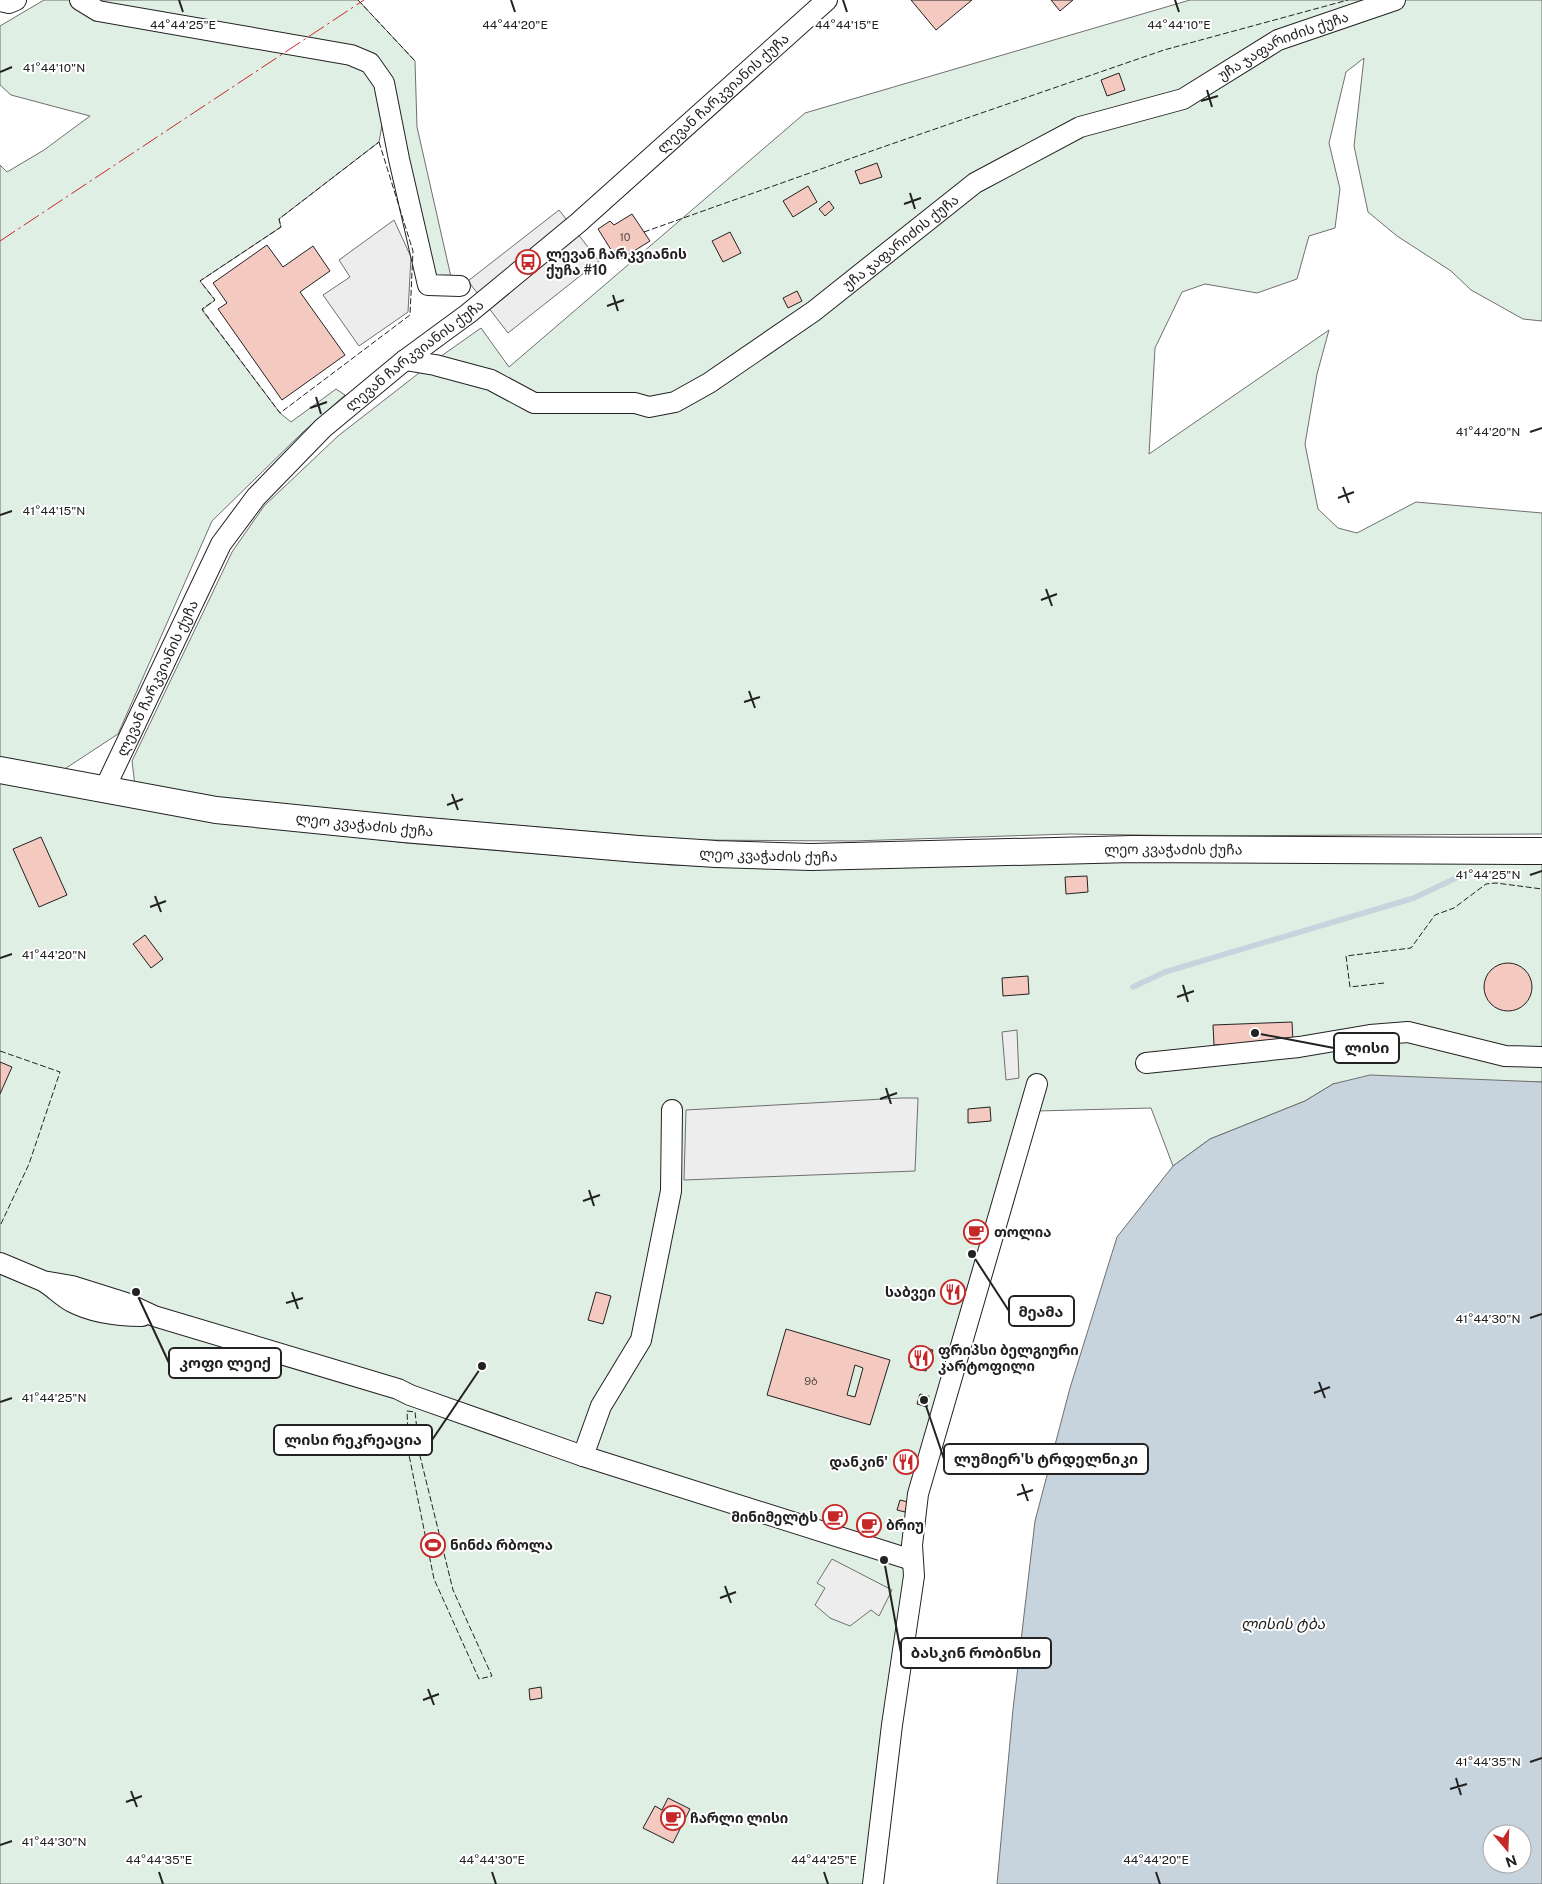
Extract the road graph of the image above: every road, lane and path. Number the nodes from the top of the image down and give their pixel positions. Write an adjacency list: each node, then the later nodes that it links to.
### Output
1 (16, 0): 4 (street)
2 (80, 0): 6 (street)
3 (827, 0): 7 (street, ლევან ჩარკვიანის ქუჩა)
4 (0, 1)
5 (1391, 1): 7 (street, უჩა ჯაფარიძის ქუჩა)
6 (460, 286)
7 (405, 360): 9 (street, ლევან ჩარკვიანის ქუჩა)
8 (0, 770): 9 (main road, ლეო კვაჭაძის ქუჩა)
9 (104, 790): 10 (main road, ლეო კვაჭაძის ქუჩა)
10 (1542, 851)
11 (1542, 1057): 12 (street)
12 (1146, 1063)
13 (1037, 1084): 17 (street)
14 (672, 1110): 16 (street)
15 (0, 1263): 16 (street)
16 (583, 1456): 17 (street)
17 (912, 1560): 18 (street)
18 (873, 1884)

